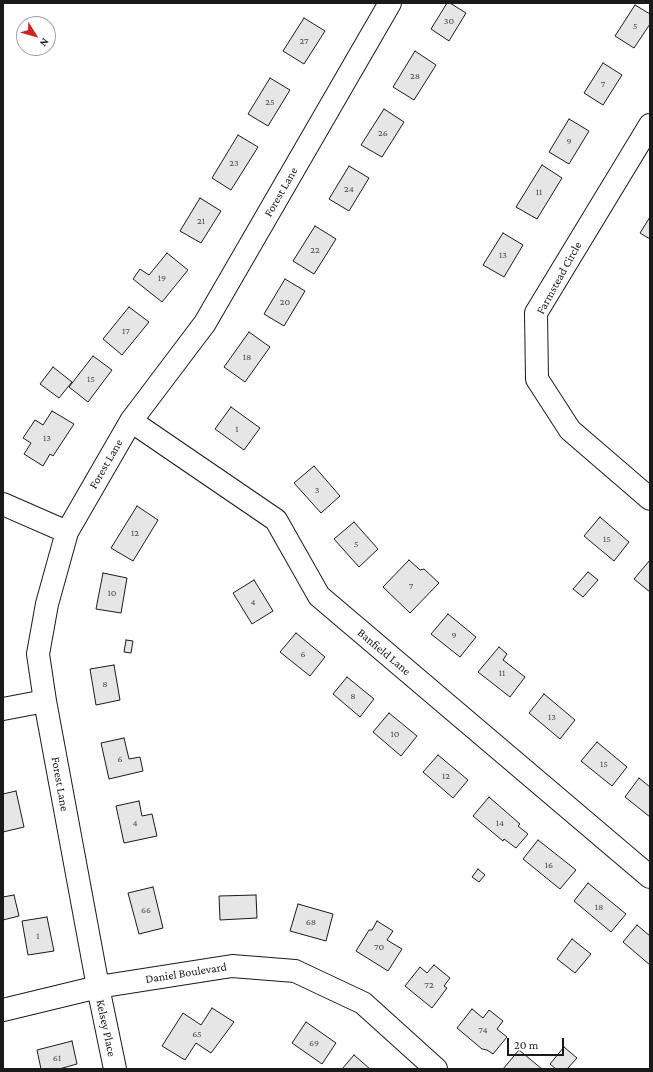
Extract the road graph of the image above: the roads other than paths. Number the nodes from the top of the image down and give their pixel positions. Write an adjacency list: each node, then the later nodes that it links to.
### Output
1 (390, 3): 3 (street, Forest Lane)
2 (650, 125): 4 (street, Farmstead Circle)
3 (131, 421): 6 (street, Forest Lane); 9 (street, Banfield Lane)
4 (650, 499)
5 (3, 504): 6 (street)
6 (67, 532): 7 (street, Forest Lane)
7 (45, 701): 8 (street); 10 (street, Forest Lane)
8 (3, 710)
9 (650, 877)
10 (98, 987): 11 (street, Daniel Boulevard); 12 (street, Kelsey Place); 13 (street, Daniel Boulevard)
11 (3, 1010)
12 (115, 1069)
13 (436, 1069)

